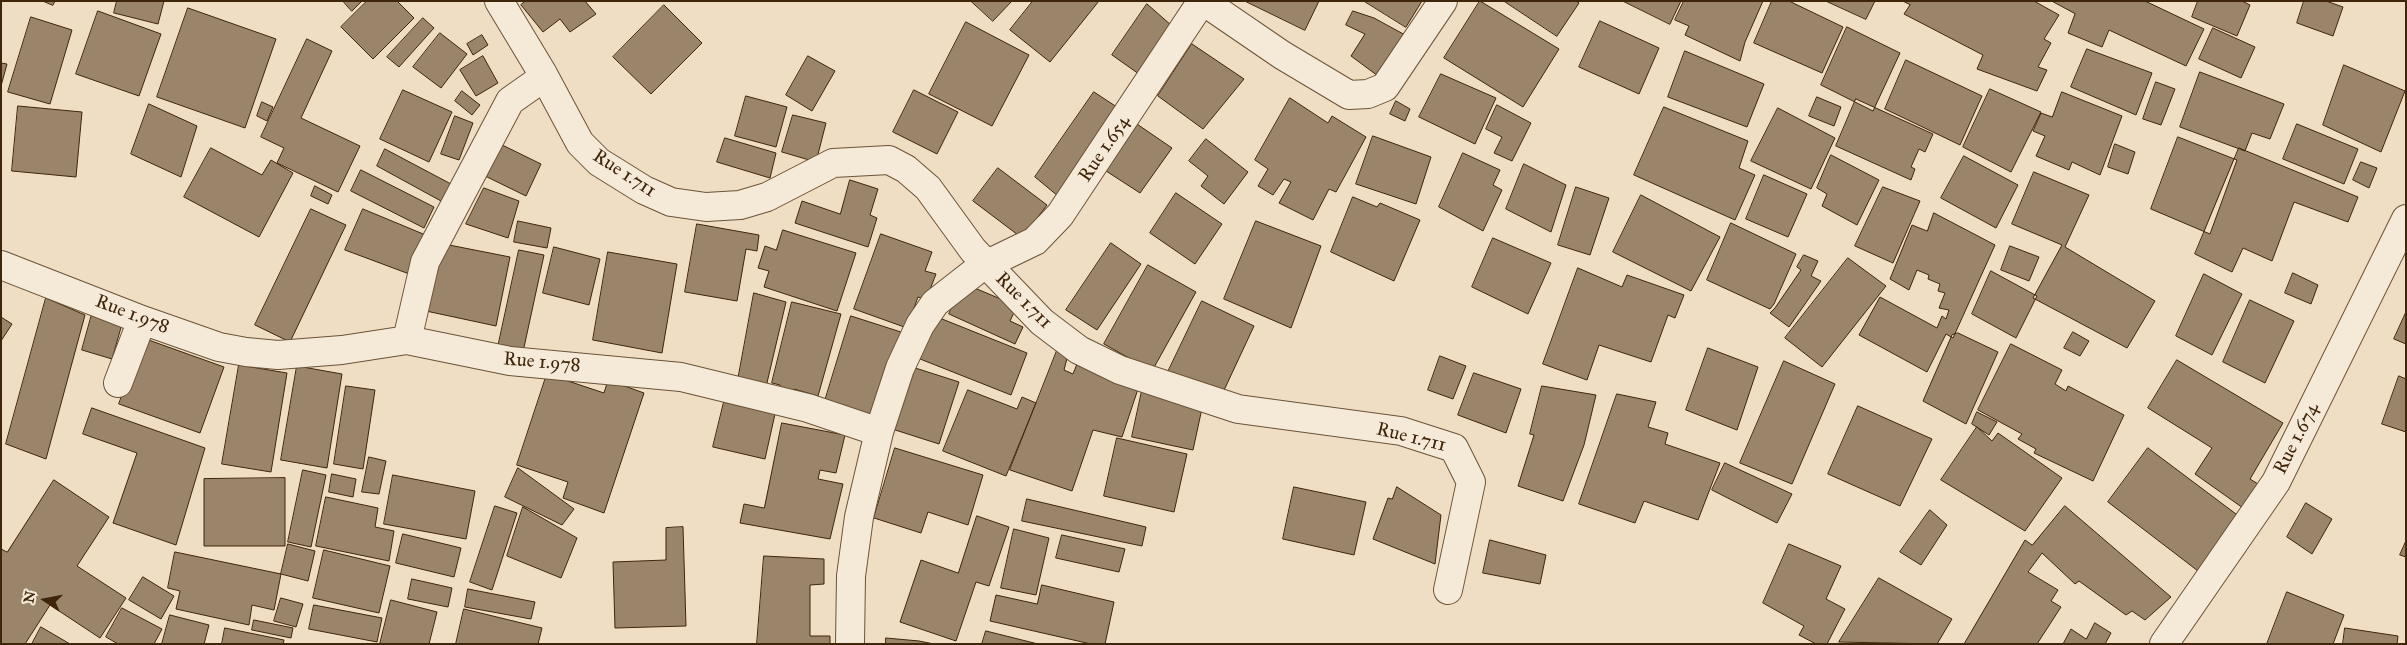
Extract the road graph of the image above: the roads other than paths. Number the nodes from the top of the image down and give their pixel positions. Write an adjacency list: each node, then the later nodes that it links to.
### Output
1 (499, 1): 4 (street, Rue 1.711)
2 (1202, 1): 3 (street, Rue 1.654); 7 (street, Rue 1.654)
3 (1443, 1)
4 (540, 78): 7 (street, Rue 1.711); 9 (street)
5 (2406, 219): 14 (street, Rue 1.674)
6 (1, 265): 8 (street, Rue 1.978)
7 (984, 266): 11 (street, Rue 1.654); 12 (street, Rue 1.711)
8 (142, 320): 9 (street, Rue 1.978); 10 (street)
9 (408, 340): 11 (street, Rue 1.978)
10 (118, 383)
11 (879, 432): 13 (street)
12 (1448, 590)
13 (850, 644)
14 (2164, 644)

